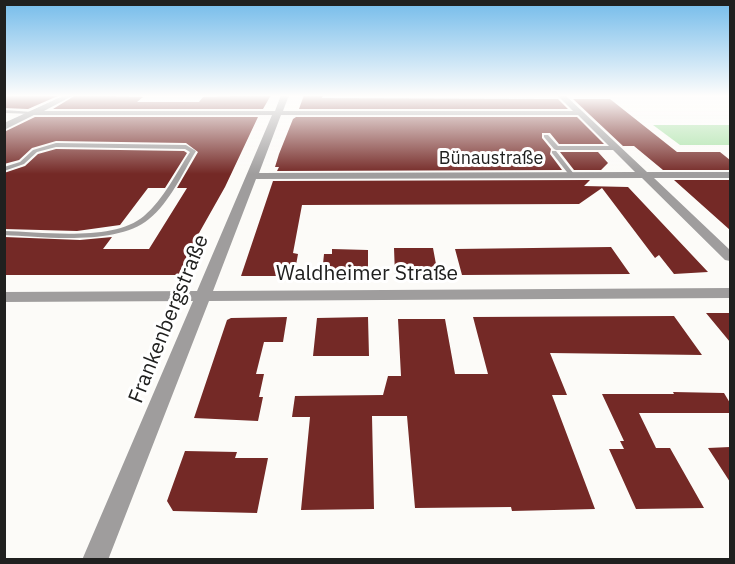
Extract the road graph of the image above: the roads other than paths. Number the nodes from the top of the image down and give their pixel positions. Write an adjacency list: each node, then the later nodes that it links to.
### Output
1 (275, 121): 10 (street, Frankenbergstraße)
2 (589, 121): 4 (street)
3 (546, 136): 4 (lane)
4 (616, 148): 8 (street)
5 (554, 152): 7 (lane)
6 (5, 172): 11 (lane)
7 (572, 175): 8 (street, Bünaustraße); 10 (street, Bünaustraße)
8 (646, 175): 9 (street, Bünaustraße); 12 (street)
9 (730, 175)
10 (252, 176): 14 (street, Frankenbergstraße)
11 (4, 233)
12 (730, 257)
13 (730, 293): 14 (street, Waldheimer Straße)
14 (204, 296): 15 (street, Waldheimer Straße); 16 (street, Frankenbergstraße)
15 (4, 297)
16 (95, 560)

